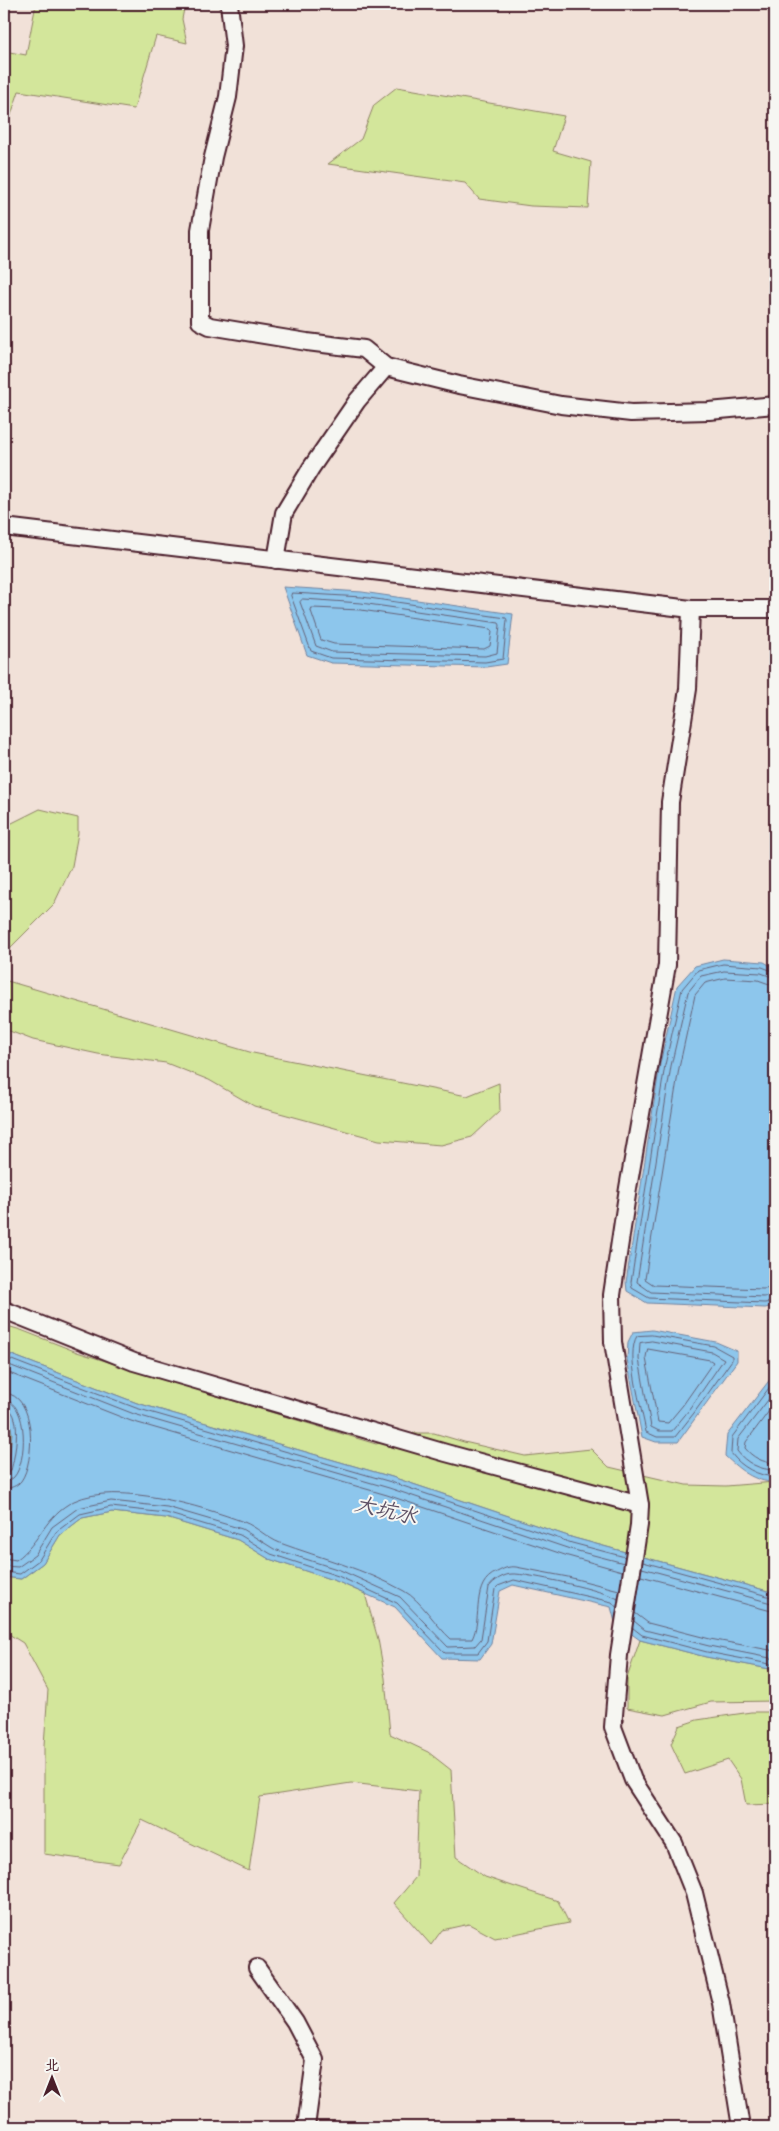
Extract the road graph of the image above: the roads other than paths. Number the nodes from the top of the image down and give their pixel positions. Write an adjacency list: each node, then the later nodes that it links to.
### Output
1 (229, 4): 2 (street)
2 (386, 367): 3 (street); 5 (street)
3 (775, 405)
4 (4, 527): 5 (street)
5 (276, 560): 6 (street)
6 (691, 609): 7 (street); 9 (street)
7 (775, 609)
8 (4, 1310): 9 (street)
9 (640, 1505): 12 (street)
10 (257, 1968): 11 (street)
11 (306, 2127)
12 (741, 2127)

